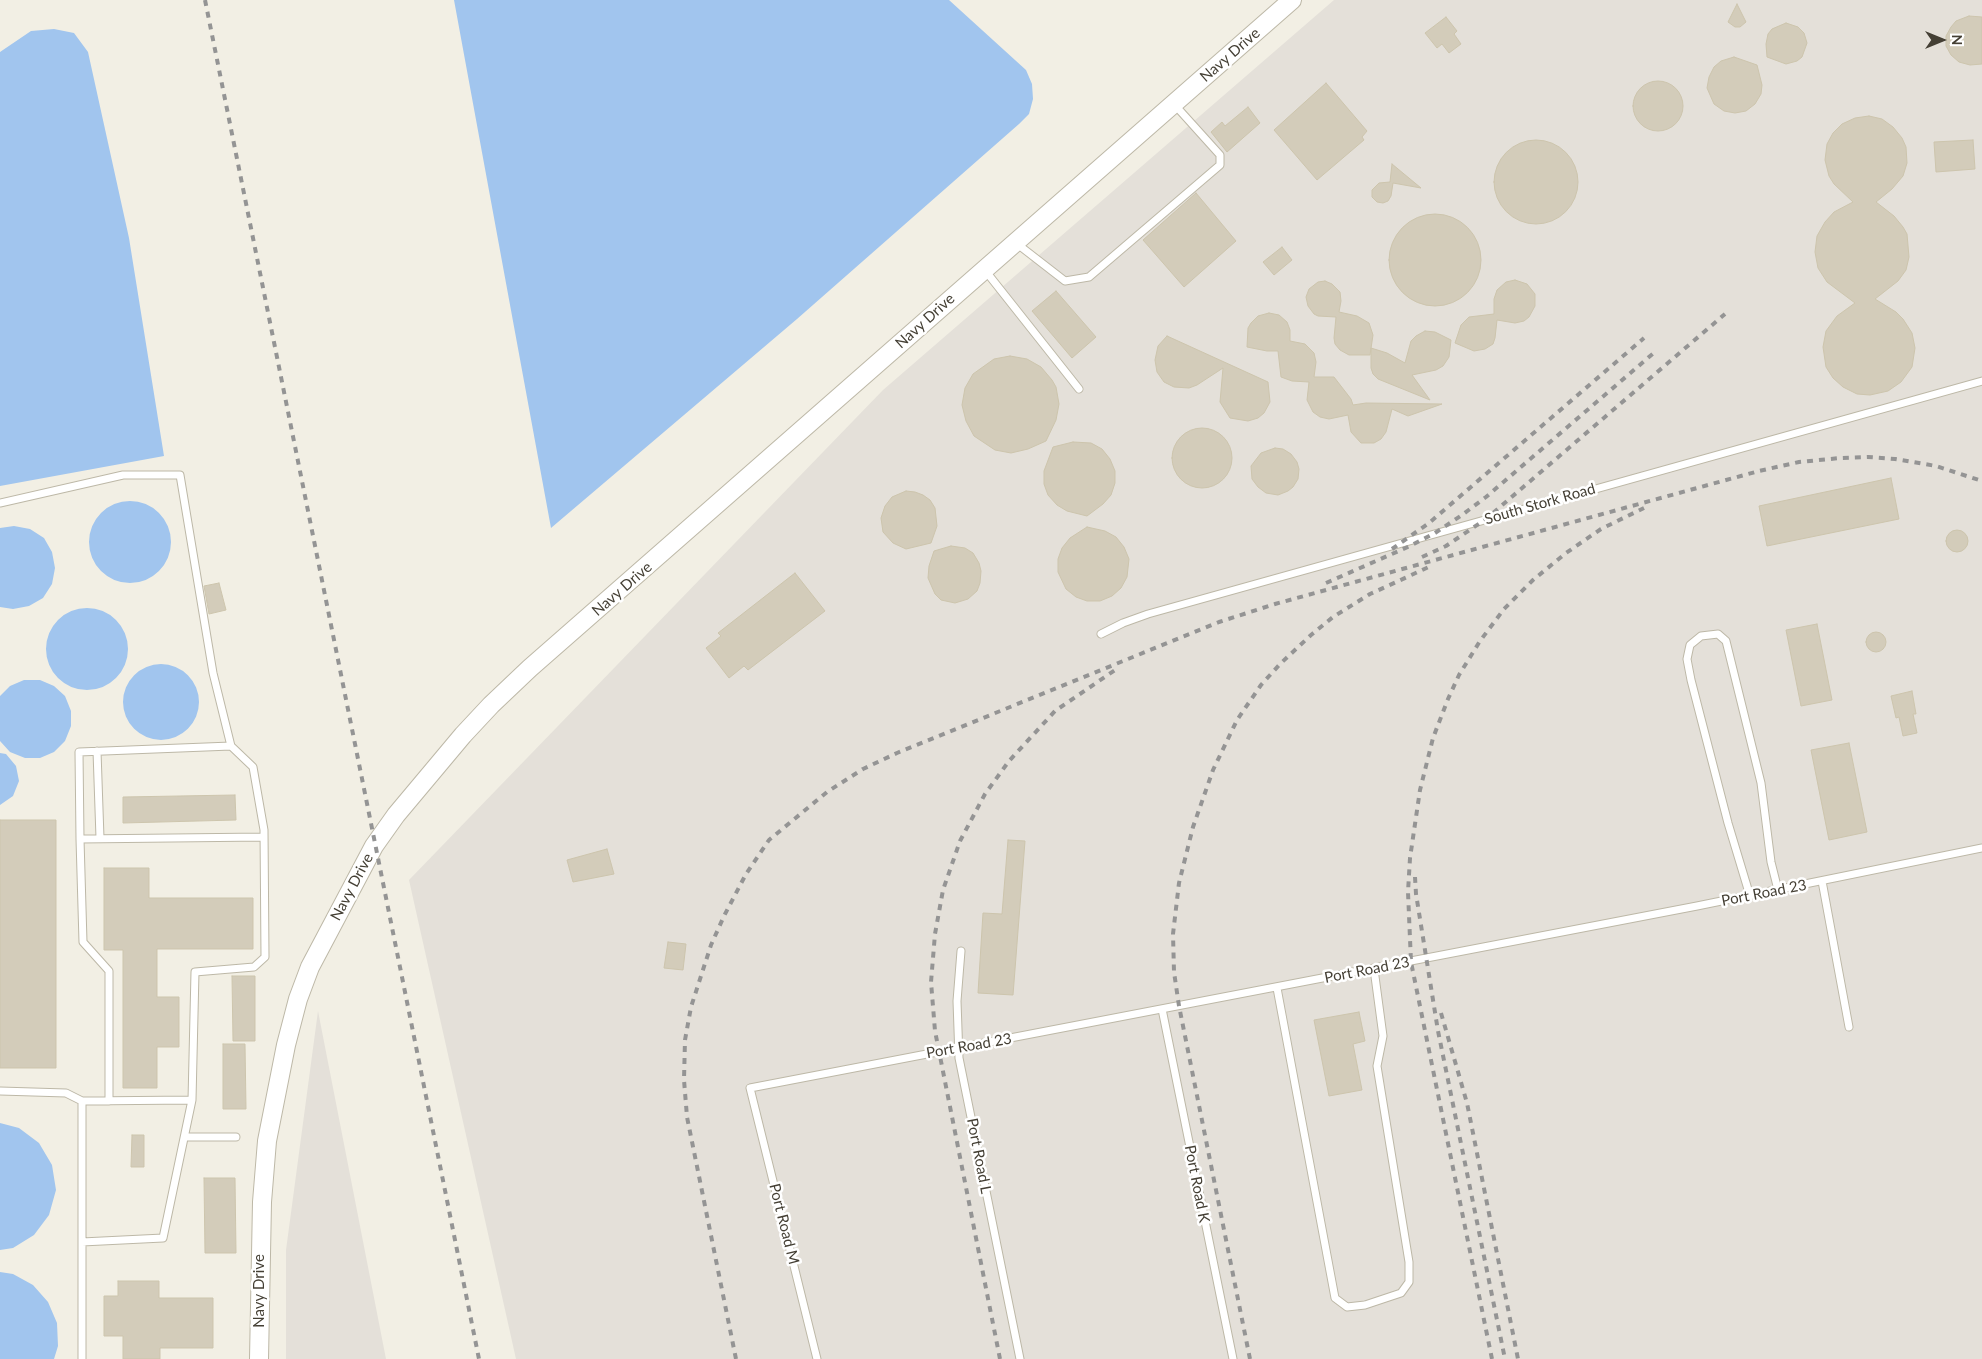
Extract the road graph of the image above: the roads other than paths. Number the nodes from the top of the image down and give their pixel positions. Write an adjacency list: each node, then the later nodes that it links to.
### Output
1 (1292, 0): 2 (street, Navy Drive)
2 (1174, 104): 3 (street, Navy Drive); 3 (lane)
3 (1015, 242): 4 (street, Navy Drive)
4 (984, 269): 6 (lane); 33 (street, Navy Drive)
5 (1982, 381): 8 (lane, South Stork Road)
6 (1079, 389)
7 (0, 503): 9 (lane)
8 (1101, 634)
9 (231, 746): 10 (lane); 11 (lane)
10 (97, 751): 12 (lane); 13 (lane)
11 (264, 837): 13 (lane); 26 (lane)
12 (80, 838): 13 (lane); 28 (lane)
13 (100, 838)
14 (1982, 848): 15 (lane, Port Road 23)
15 (1822, 881): 16 (lane, Port Road 23); 22 (lane)
16 (1778, 890): 17 (lane, Port Road 23); 17 (lane)
17 (1750, 896): 19 (lane, Port Road 23)
18 (961, 951): 23 (lane, Port Road L)
19 (1374, 969): 20 (lane, Port Road 23); 20 (lane)
20 (1277, 988): 21 (lane, Port Road 23)
21 (1162, 1009): 23 (lane, Port Road 23); 36 (lane, Port Road K)
22 (1849, 1027)
23 (958, 1048): 24 (lane, Port Road 23); 35 (lane, Port Road L)
24 (750, 1088): 34 (lane, Port Road M)
25 (0, 1091): 27 (lane)
26 (192, 1100): 28 (lane); 29 (lane)
27 (82, 1101): 28 (lane); 31 (lane)
28 (109, 1101)
29 (185, 1136): 30 (lane); 31 (lane)
30 (236, 1137)
31 (82, 1242): 32 (lane)
32 (82, 1359)
33 (259, 1359)
34 (817, 1359)
35 (1020, 1359)
36 (1232, 1359)

